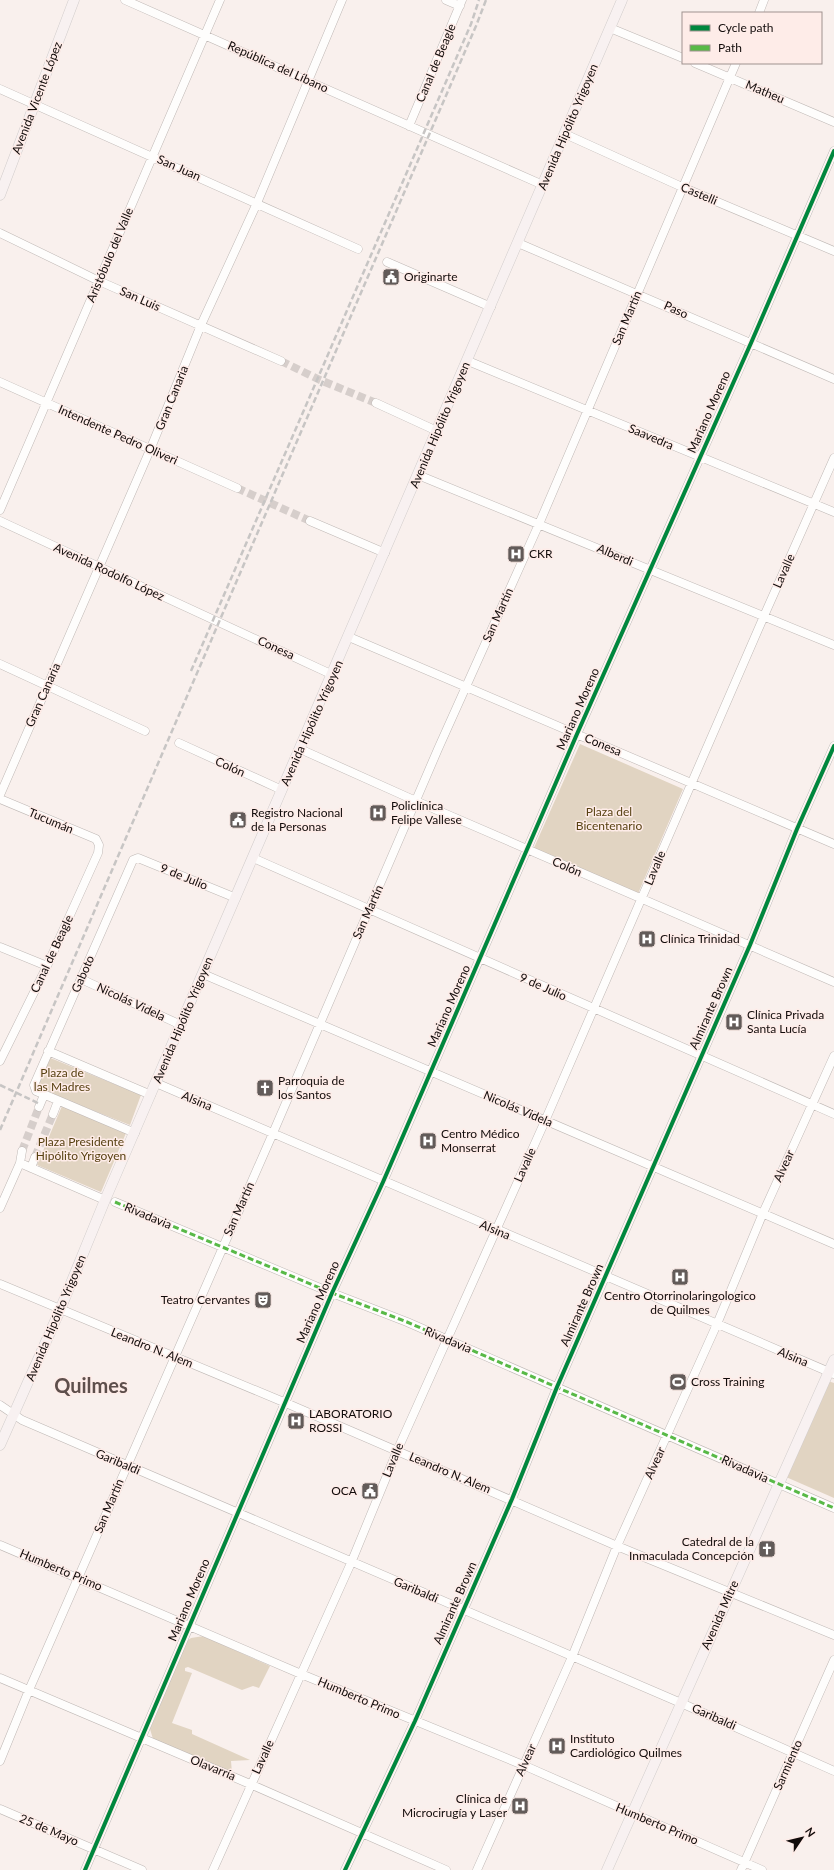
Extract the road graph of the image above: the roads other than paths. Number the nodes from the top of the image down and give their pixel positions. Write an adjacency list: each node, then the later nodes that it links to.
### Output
1 (74, 0): 18 (main road, Avenida Vicente López)
2 (125, 0): 11 (street, República del Líbano)
3 (220, 0): 11 (street, Aristóbulo del Valle)
4 (342, 0): 16 (street, Gran Canaria)
5 (446, 0): 8 (street)
6 (622, 0): 10 (main road, Avenida Hipólito Yrigoyen)
7 (764, 0): 9 (street)
8 (461, 3): 20 (street, Canal de Beagle)
9 (759, 12)
10 (610, 28): 12 (street); 21 (main road, Avenida Hipólito Yrigoyen)
11 (206, 35): 16 (street, República del Líbano); 23 (street, Aristóbulo del Valle)
12 (682, 58)
13 (698, 64): 15 (street, Matheu)
14 (736, 64): 15 (street, San Martín)
15 (730, 77): 19 (street, Matheu); 25 (street, San Martín)
16 (309, 81): 20 (street, República del Líbano); 27 (street, Gran Canaria)
17 (0, 89): 18 (street, San Juan)
18 (34, 105): 23 (street, San Juan); 26 (main road, Avenida Vicente López)
19 (834, 122)
20 (409, 126): 24 (street, República del Líbano)
21 (565, 134): 24 (main road, Avenida Hipólito Yrigoyen); 25 (street, Castelli)
22 (834, 151): 29 (street, Mariano Moreno)
23 (153, 156): 27 (street, San Juan); 34 (street, Aristóbulo del Valle)
24 (543, 185): 30 (main road, Avenida Hipólito Yrigoyen)
25 (682, 187): 29 (street, Castelli); 35 (street, San Martín)
26 (0, 195)
27 (257, 203): 31 (street, San Juan); 37 (street, Gran Canaria)
28 (0, 233): 34 (street, San Luis)
29 (798, 236): 32 (street, Castelli); 38 (street, Mariano Moreno)
30 (518, 243): 35 (street, Paso); 36 (main road, Avenida Hipólito Yrigoyen)
31 (358, 248)
32 (834, 251)
33 (387, 262): 36 (street)
34 (99, 281): 37 (street, San Luis); 43 (street, Aristóbulo del Valle)
35 (638, 294): 38 (street, Paso); 45 (street, San Martín)
36 (491, 307): 39 (main road, Avenida Hipólito Yrigoyen)
37 (201, 325): 40 (street, San Luis); 47 (street, Gran Canaria)
38 (751, 344): 41 (street, Paso); 48 (street, Mariano Moreno)
39 (468, 360): 45 (street, Saavedra); 46 (main road, Avenida Hipólito Yrigoyen)
40 (281, 361)
41 (834, 379)
42 (0, 382): 43 (street, Intendente Pedro Oliveri)
43 (46, 403): 47 (street, Intendente Pedro Oliveri); 53 (street, Aristóbulo del Valle)
44 (376, 403): 46 (street)
45 (587, 410): 48 (street, Saavedra); 57 (street, San Martín)
46 (437, 431): 50 (main road, Avenida Hipólito Yrigoyen)
47 (150, 450): 51 (street, Intendente Pedro Oliveri); 59 (street, Gran Canaria)
48 (700, 457): 52 (street, Saavedra); 60 (street, Mariano Moreno)
49 (834, 458): 52 (street, Lavalle)
50 (418, 475): 57 (street, Alberdi); 58 (main road, Avenida Hipólito Yrigoyen)
51 (237, 488)
52 (814, 504): 54 (street, Saavedra); 61 (street, Lavalle)
53 (0, 510)
54 (834, 512)
55 (0, 521): 59 (street, Avenida Rodolfo López)
56 (310, 521): 58 (street)
57 (539, 524): 60 (street, Alberdi); 67 (street, San Martín)
58 (385, 553): 63 (main road, Avenida Hipólito Yrigoyen)
59 (100, 567): 62 (street, Avenida Rodolfo López); 68 (street, Gran Canaria)
60 (651, 570): 61 (street, Alberdi); 70 (street, Mariano Moreno)
61 (764, 616): 64 (street, Alberdi); 74 (street, Lavalle)
62 (219, 621): 66 (street, Conesa)
63 (350, 637): 66 (main road, Avenida Hipólito Yrigoyen); 67 (street, Conesa)
64 (834, 645)
65 (0, 664): 68 (street)
66 (333, 676): 73 (main road, Avenida Hipólito Yrigoyen)
67 (466, 686): 70 (street, Conesa); 78 (street, San Martín)
68 (47, 687): 69 (street); 76 (street, Gran Canaria)
69 (145, 731)
70 (577, 734): 74 (street, Conesa); 82 (street, Mariano Moreno)
71 (179, 743): 75 (street, Colón)
72 (834, 746): 79 (street, Almirante Brown)
73 (300, 749): 75 (main road, Avenida Hipólito Yrigoyen); 78 (street, Colón)
74 (691, 783): 79 (street, Conesa); 86 (street, Lavalle)
75 (282, 790): 83 (main road, Avenida Hipólito Yrigoyen)
76 (0, 795)
77 (0, 800): 81 (street, Tucumán)
78 (416, 801): 82 (street, Colón); 87 (street, San Martín)
79 (797, 829): 80 (street, Conesa); 88 (street, Almirante Brown)
80 (834, 844)
81 (99, 845): 91 (street, Canal de Beagle)
82 (528, 850): 86 (street, Colón); 90 (street, Mariano Moreno)
83 (253, 858): 85 (main road, Avenida Hipólito Yrigoyen); 87 (street, 9 de Julio)
84 (133, 860): 85 (street, 9 de Julio); 93 (street, Gaboto)
85 (236, 898): 92 (main road, Avenida Hipólito Yrigoyen)
86 (642, 898): 88 (street, Colón); 95 (street, Lavalle)
87 (369, 910): 90 (street, 9 de Julio); 96 (street, San Martín)
88 (750, 945): 94 (street, Colón); 99 (street, Almirante Brown)
89 (0, 947): 91 (street)
90 (481, 959): 95 (street, 9 de Julio); 102 (street, Mariano Moreno)
91 (47, 966): 101 (street, Canal de Beagle)
92 (203, 974): 96 (street, Nicolás Videla); 97 (main road, Avenida Hipólito Yrigoyen)
93 (81, 979): 97 (street, Nicolás Videla); 98 (street, Gaboto)
94 (834, 982)
95 (594, 1009): 99 (street, 9 de Julio); 111 (street, Lavalle)
96 (319, 1023): 102 (street, Nicolás Videla); 113 (street, San Martín)
97 (181, 1025): 103 (main road, Avenida Hipólito Yrigoyen)
98 (48, 1052): 104 (street, Gaboto); 105 (street)
99 (700, 1056): 107 (street, 9 de Julio); 117 (street, Almirante Brown)
100 (834, 1056): 107 (street, Alvear)
101 (0, 1061)
102 (431, 1072): 111 (street, Nicolás Videla); 119 (street, Mariano Moreno)
103 (156, 1083): 105 (main road, Avenida Hipólito Yrigoyen); 113 (street, Alsina)
104 (44, 1095): 106 (street); 108 (street)
105 (151, 1095): 112 (main road, Avenida Hipólito Yrigoyen)
106 (58, 1101): 109 (street); 112 (street)
107 (812, 1104): 110 (street, 9 de Julio); 122 (street, Alvear)
108 (39, 1107)
109 (54, 1114)
110 (834, 1114)
111 (545, 1121): 117 (street, Nicolás Videla); 123 (street, Lavalle)
112 (135, 1133): 120 (main road, Avenida Hipólito Yrigoyen)
113 (273, 1133): 119 (street, Alsina); 125 (street, San Martín)
114 (22, 1151): 116 (street)
115 (35, 1157): 118 (street)
116 (20, 1163): 118 (street, Rivadavia); 121 (street)
117 (654, 1167): 122 (street, Nicolás Videla); 126 (street, Almirante Brown)
118 (31, 1168): 120 (street, Rivadavia)
119 (383, 1182): 123 (street, Alsina); 128 (street, Mariano Moreno)
120 (110, 1201): 125 (street, Rivadavia); 129 (main road, Avenida Hipólito Yrigoyen)
121 (0, 1208)
122 (763, 1214): 124 (street, Nicolás Videla); 130 (street, Alvear)
123 (496, 1230): 126 (street, Alsina); 131 (street, Lavalle)
124 (834, 1244)
125 (222, 1247): 128 (street, Rivadavia); 132 (street, San Martín)
126 (606, 1277): 130 (street, Alsina); 135 (street, Almirante Brown)
127 (0, 1284): 129 (street, Leandro N. Alem)
128 (332, 1293): 131 (street, Rivadavia); 136 (street, Mariano Moreno)
129 (60, 1310): 132 (street, Leandro N. Alem); 138 (main road, Avenida Hipólito Yrigoyen)
130 (717, 1324): 134 (street, Alsina); 139 (street, Alvear)
131 (446, 1339): 135 (street, Rivadavia); 141 (street, Lavalle)
132 (175, 1357): 136 (street, Leandro N. Alem); 142 (street, San Martín)
133 (834, 1360): 134 (main road, Avenida Mitre)
134 (831, 1373): 143 (main road, Avenida Mitre)
135 (558, 1387): 139 (street, Rivadavia); 144 (street, Almirante Brown)
136 (286, 1403): 141 (street, Leandro N. Alem); 146 (street, Mariano Moreno)
137 (0, 1404): 138 (street, Garibaldi)
138 (14, 1414): 140 (main road, Avenida Hipólito Yrigoyen); 142 (street, Garibaldi)
139 (668, 1435): 143 (street, Rivadavia); 148 (street, Alvear)
140 (0, 1444)
141 (397, 1451): 144 (street, Leandro N. Alem); 149 (street, Lavalle)
142 (126, 1466): 146 (street, Garibaldi); 150 (street, San Martín)
143 (778, 1484): 145 (street, Rivadavia); 151 (main road, Avenida Mitre)
144 (512, 1499): 148 (street, Leandro N. Alem); 152 (street, Almirante Brown)
145 (834, 1508)
146 (238, 1513): 149 (street, Garibaldi); 153 (street, Mariano Moreno)
147 (0, 1545): 150 (street, Humberto Primo)
148 (617, 1546): 151 (street, Leandro N. Alem); 155 (street, Alvear)
149 (351, 1562): 152 (street, Garibaldi); 157 (street, Lavalle)
150 (78, 1577): 153 (street, Humberto Primo); 159 (street, San Martín)
151 (731, 1592): 154 (street, Leandro N. Alem); 160 (main road, Avenida Mitre)
152 (462, 1610): 155 (street, Garibaldi); 161 (street, Almirante Brown)
153 (189, 1625): 157 (street, Humberto Primo); 162 (street, Mariano Moreno)
154 (834, 1635)
155 (572, 1657): 160 (street, Garibaldi); 165 (street, Alvear)
156 (834, 1660): 163 (street, Sarmiento)
157 (301, 1674): 161 (street, Humberto Primo); 167 (street, Lavalle)
158 (0, 1678): 159 (street, Olavarría)
159 (28, 1690): 162 (street, Olavarría); 164 (street, San Martín)
160 (681, 1703): 163 (street, Garibaldi); 169 (main road, Avenida Mitre)
161 (415, 1721): 165 (street, Humberto Primo); 170 (street, Almirante Brown)
162 (141, 1739): 167 (street, Olavarría); 171 (street, Mariano Moreno)
163 (794, 1753): 166 (street, Garibaldi); 172 (street, Sarmiento)
164 (0, 1761)
165 (523, 1765): 169 (street, Humberto Primo); 178 (street, Alvear)
166 (834, 1771)
167 (250, 1784): 170 (street, Olavarría); 175 (street, Lavalle)
168 (0, 1809): 171 (street, 25 de Mayo)
169 (632, 1814): 172 (street, Humberto Primo); 179 (main road, Avenida Mitre)
170 (362, 1834): 176 (street, Almirante Brown); 177 (street, Olavarría)
171 (94, 1850): 173 (street, Mariano Moreno); 174 (street, 25 de Mayo)
172 (744, 1862): 180 (street, Sarmiento); 181 (street, Humberto Primo)
173 (85, 1870)
174 (142, 1870)
175 (213, 1870)
176 (345, 1870)
177 (446, 1870)
178 (476, 1870)
179 (607, 1870)
180 (741, 1870)
181 (762, 1870)

